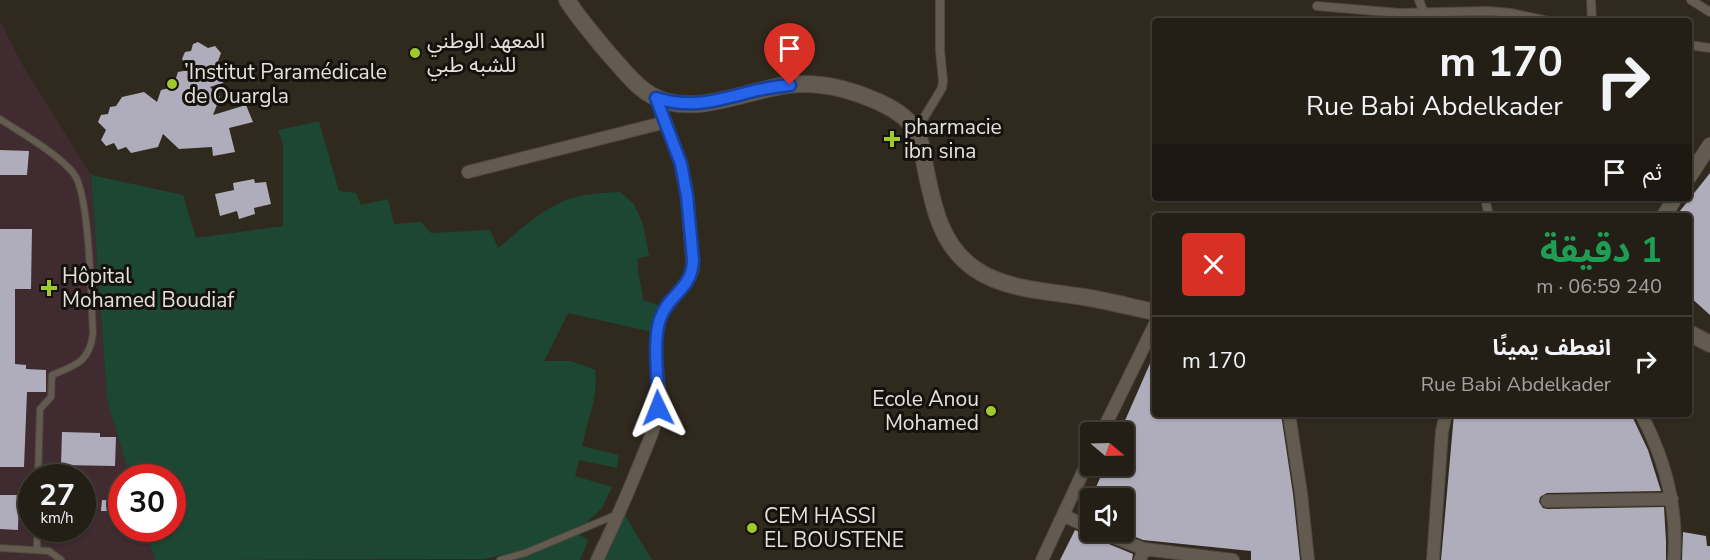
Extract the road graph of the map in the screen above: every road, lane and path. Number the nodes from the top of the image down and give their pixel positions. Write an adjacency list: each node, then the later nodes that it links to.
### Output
1 (567, 0): 13 (main road)
2 (940, 0): 16 (street)
3 (1419, 0): 8 (street)
4 (1591, 0): 10 (street)
5 (1691, 0): 7 (street)
6 (1317, 6): 8 (street)
7 (1710, 12)
8 (1425, 17): 9 (street)
9 (1534, 18)
10 (1592, 18)
11 (1692, 45): 12 (street)
12 (1710, 48)
13 (656, 98): 15 (street); 16 (main road)
14 (0, 119): 28 (lane)
15 (666, 122): 18 (street); 32 (street)
16 (916, 131): 20 (main road)
17 (1710, 145): 19 (street)
18 (468, 172)
19 (1692, 172)
20 (1152, 311)
21 (1152, 330): 27 (street)
22 (1692, 335): 23 (main road)
23 (1710, 344)
24 (1289, 417): 45 (street)
25 (1445, 417): 46 (street)
26 (1642, 417): 30 (street)
27 (1107, 422)
28 (38, 464)
29 (1081, 476): 33 (street)
30 (1672, 499): 31 (street); 47 (street)
31 (1546, 501)
32 (618, 513): 41 (lane); 42 (street)
33 (1063, 515): 34 (street); 43 (street)
34 (1080, 523)
35 (37, 542): 38 (lane)
36 (1119, 542): 39 (street)
37 (0, 548): 38 (lane)
38 (37, 550): 40 (lane)
39 (1142, 554): 44 (street)
40 (61, 560)
41 (500, 560)
42 (597, 560)
43 (1042, 560)
44 (1233, 560)
45 (1308, 560)
46 (1433, 560)
47 (1674, 560)

